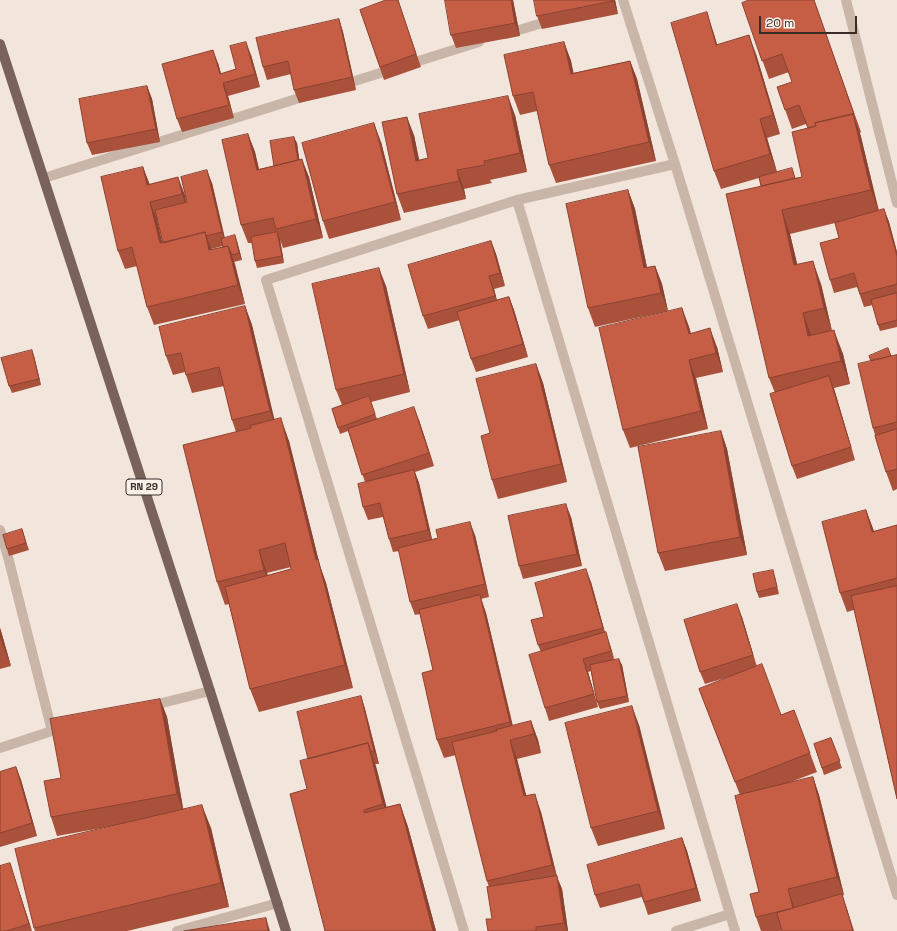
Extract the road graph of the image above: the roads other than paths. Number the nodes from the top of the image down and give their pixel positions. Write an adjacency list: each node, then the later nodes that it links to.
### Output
1 (623, 0): 7 (street)
2 (846, 0): 10 (street)
3 (562, 17): 5 (street)
4 (1, 49): 8 (main road, RN 29)
5 (333, 88)
6 (318, 93): 8 (street)
7 (675, 164): 9 (street); 17 (street)
8 (44, 178): 12 (main road, RN 29)
9 (516, 200): 19 (street); 22 (street)
10 (897, 203)
11 (0, 530): 15 (street)
12 (210, 691): 13 (street); 18 (main road, RN 29)
13 (143, 708)
14 (67, 727): 15 (street)
15 (52, 731): 16 (street)
16 (0, 748)
17 (897, 895)
18 (278, 903): 20 (street); 21 (main road, RN 29)
19 (730, 914): 23 (street); 24 (street)
20 (176, 931)
21 (286, 931)
22 (464, 931)
23 (676, 931)
24 (735, 931)

